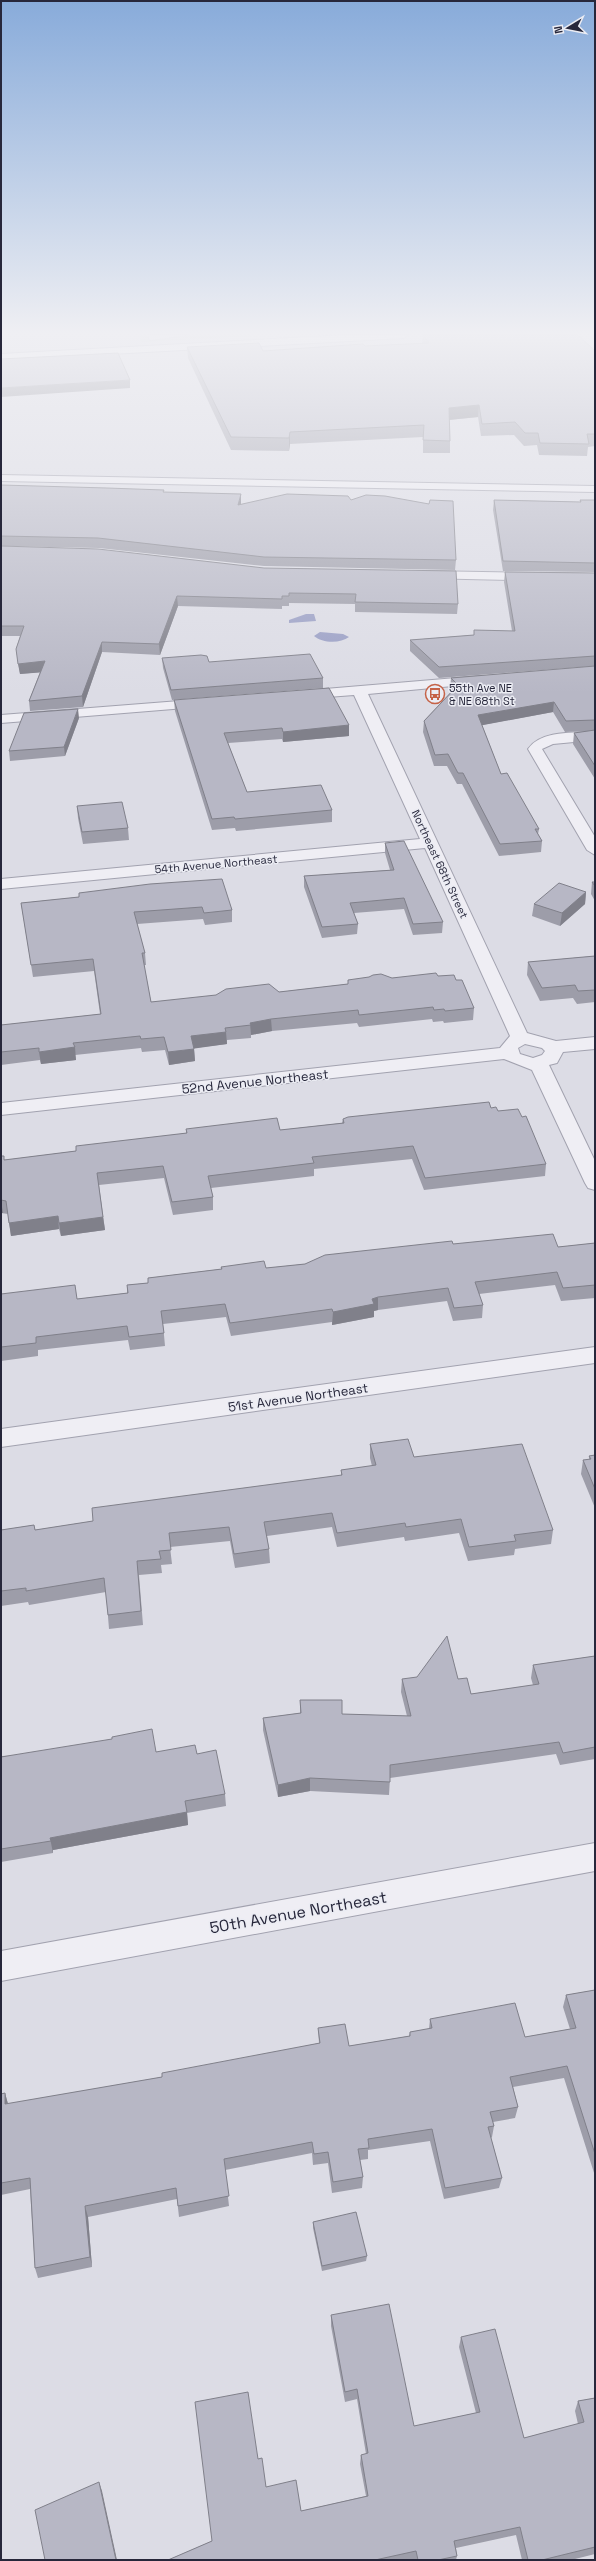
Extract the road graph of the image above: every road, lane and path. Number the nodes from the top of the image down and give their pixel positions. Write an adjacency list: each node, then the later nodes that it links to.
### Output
1 (1, 478): 2 (street)
2 (595, 490)
3 (412, 575): 4 (street)
4 (595, 578)
5 (492, 679): 6 (street)
6 (359, 690): 7 (street); 11 (street, Northeast 68th Street)
7 (284, 696)
8 (221, 701): 9 (street)
9 (1, 719)
10 (595, 736): 12 (street)
11 (431, 843): 13 (street, 54th Avenue Northeast); 15 (street, Northeast 68th Street)
12 (595, 850)
13 (1, 884)
14 (595, 1043): 16 (street)
15 (515, 1046): 16 (street, 52nd Avenue Northeast); 17 (street); 18 (street, 52nd Avenue Northeast)
16 (552, 1047): 17 (street)
17 (539, 1064): 19 (street)
18 (1, 1109)
19 (595, 1183)
20 (595, 1355): 21 (street, 51st Avenue Northeast)
21 (1, 1438)
22 (595, 1857): 23 (street, 50th Avenue Northeast)
23 (1, 1966)

